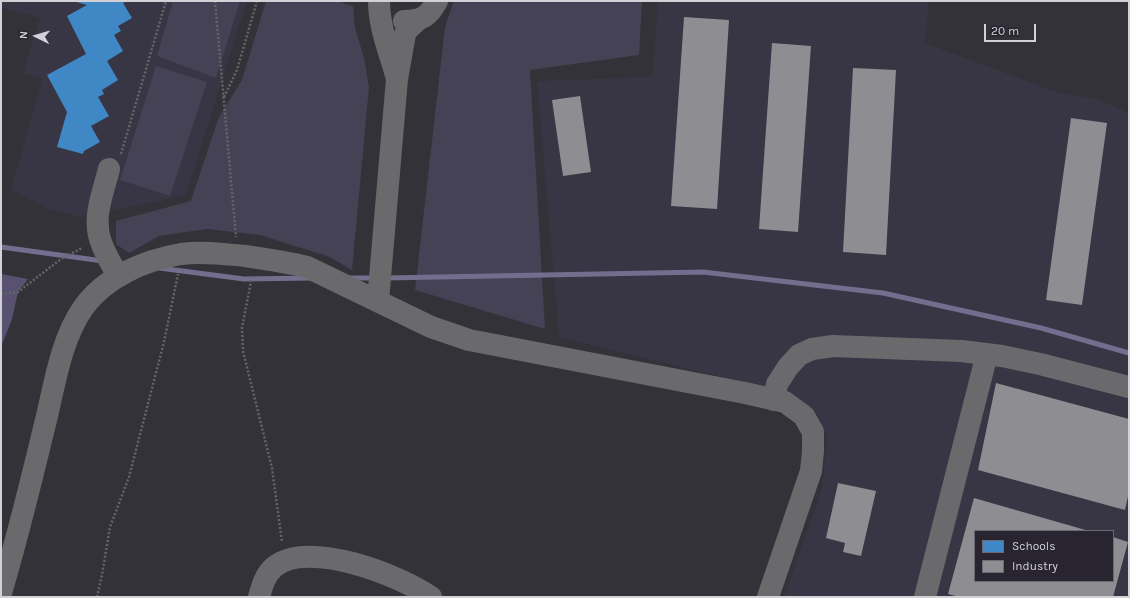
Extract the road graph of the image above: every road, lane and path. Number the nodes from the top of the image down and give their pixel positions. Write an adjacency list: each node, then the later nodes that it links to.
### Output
1 (166, 1): 9 (path)
2 (215, 1): 8 (path)
3 (257, 1): 8 (path)
4 (379, 1): 6 (street); 7 (street)
5 (437, 1): 6 (street)
6 (418, 20): 7 (street)
7 (397, 79): 15 (street)
8 (224, 98): 12 (path)
9 (109, 169): 13 (street)
10 (87, 252): 14 (path)
11 (182, 254): 12 (street); 13 (street); 21 (path)
12 (247, 257): 15 (street); 19 (path)
13 (118, 276): 20 (street)
14 (1, 294)
15 (378, 301): 18 (street)
16 (987, 354): 17 (street); 18 (street); 25 (street)
17 (1129, 387)
18 (774, 400): 24 (street)
19 (284, 562): 22 (street); 23 (street)
20 (1, 593)
21 (97, 597)
22 (259, 597)
23 (431, 597)
24 (768, 597)
25 (925, 597)

